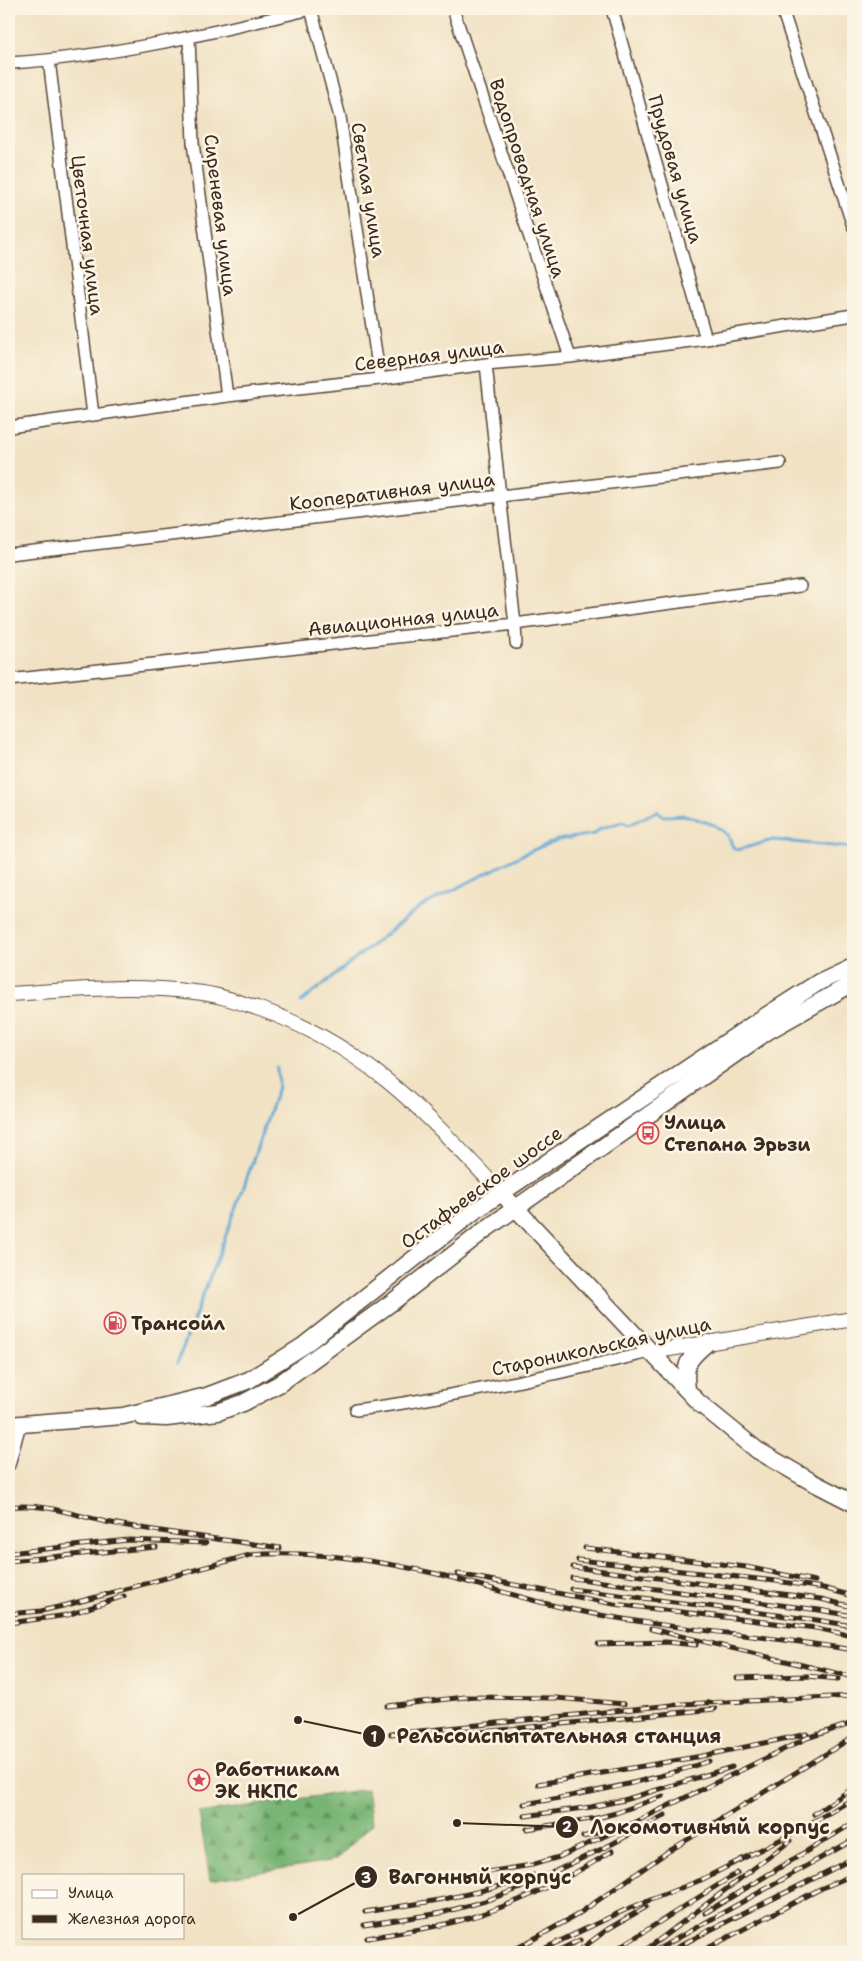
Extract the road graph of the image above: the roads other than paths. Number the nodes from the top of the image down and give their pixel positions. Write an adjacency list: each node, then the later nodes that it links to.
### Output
1 (311, 9): 5 (street); 13 (street, Светлая улица)
2 (454, 9): 11 (street, Водопроводная улица)
3 (612, 9): 10 (street, Прудовая улица)
4 (782, 9): 8 (street)
5 (189, 38): 6 (street); 14 (street, Сиреневая улица)
6 (49, 60): 7 (street); 15 (street, Цветочная улица)
7 (9, 63)
8 (853, 226)
9 (853, 315): 10 (street, Северная улица)
10 (706, 338): 11 (street, Северная улица)
11 (570, 357): 12 (street, Северная улица)
12 (486, 364): 13 (street, Северная улица); 18 (street)
13 (380, 379): 14 (street, Северная улица)
14 (227, 396): 15 (street, Северная улица)
15 (93, 415): 16 (street, Северная улица)
16 (9, 427)
17 (780, 462): 18 (street, Кооперативная улица)
18 (500, 496): 19 (street, Кооперативная улица); 21 (street)
19 (9, 554)
20 (800, 586): 21 (street, Авиационная улица)
21 (515, 624): 22 (street); 23 (street, Авиационная улица)
22 (516, 643)
23 (9, 680)
24 (853, 966): 27 (main road, Остафьевское шоссе)
25 (853, 983): 28 (main road, Остафьевское шоссе)
26 (9, 994): 27 (street)
27 (501, 1193): 28 (main road); 34 (main road, Остафьевское шоссе)
28 (516, 1208): 31 (main road); 34 (main road, Остафьевское шоссе)
29 (853, 1319): 30 (street, Староникольская улица)
30 (707, 1342): 31 (street, Староникольская улица); 32 (main road)
31 (651, 1352): 32 (main road); 33 (street, Староникольская улица)
32 (688, 1390): 37 (main road)
33 (356, 1410)
34 (123, 1416): 35 (main road, Остафьевское шоссе)
35 (14, 1424): 36 (street)
36 (9, 1465)
37 (853, 1503)

